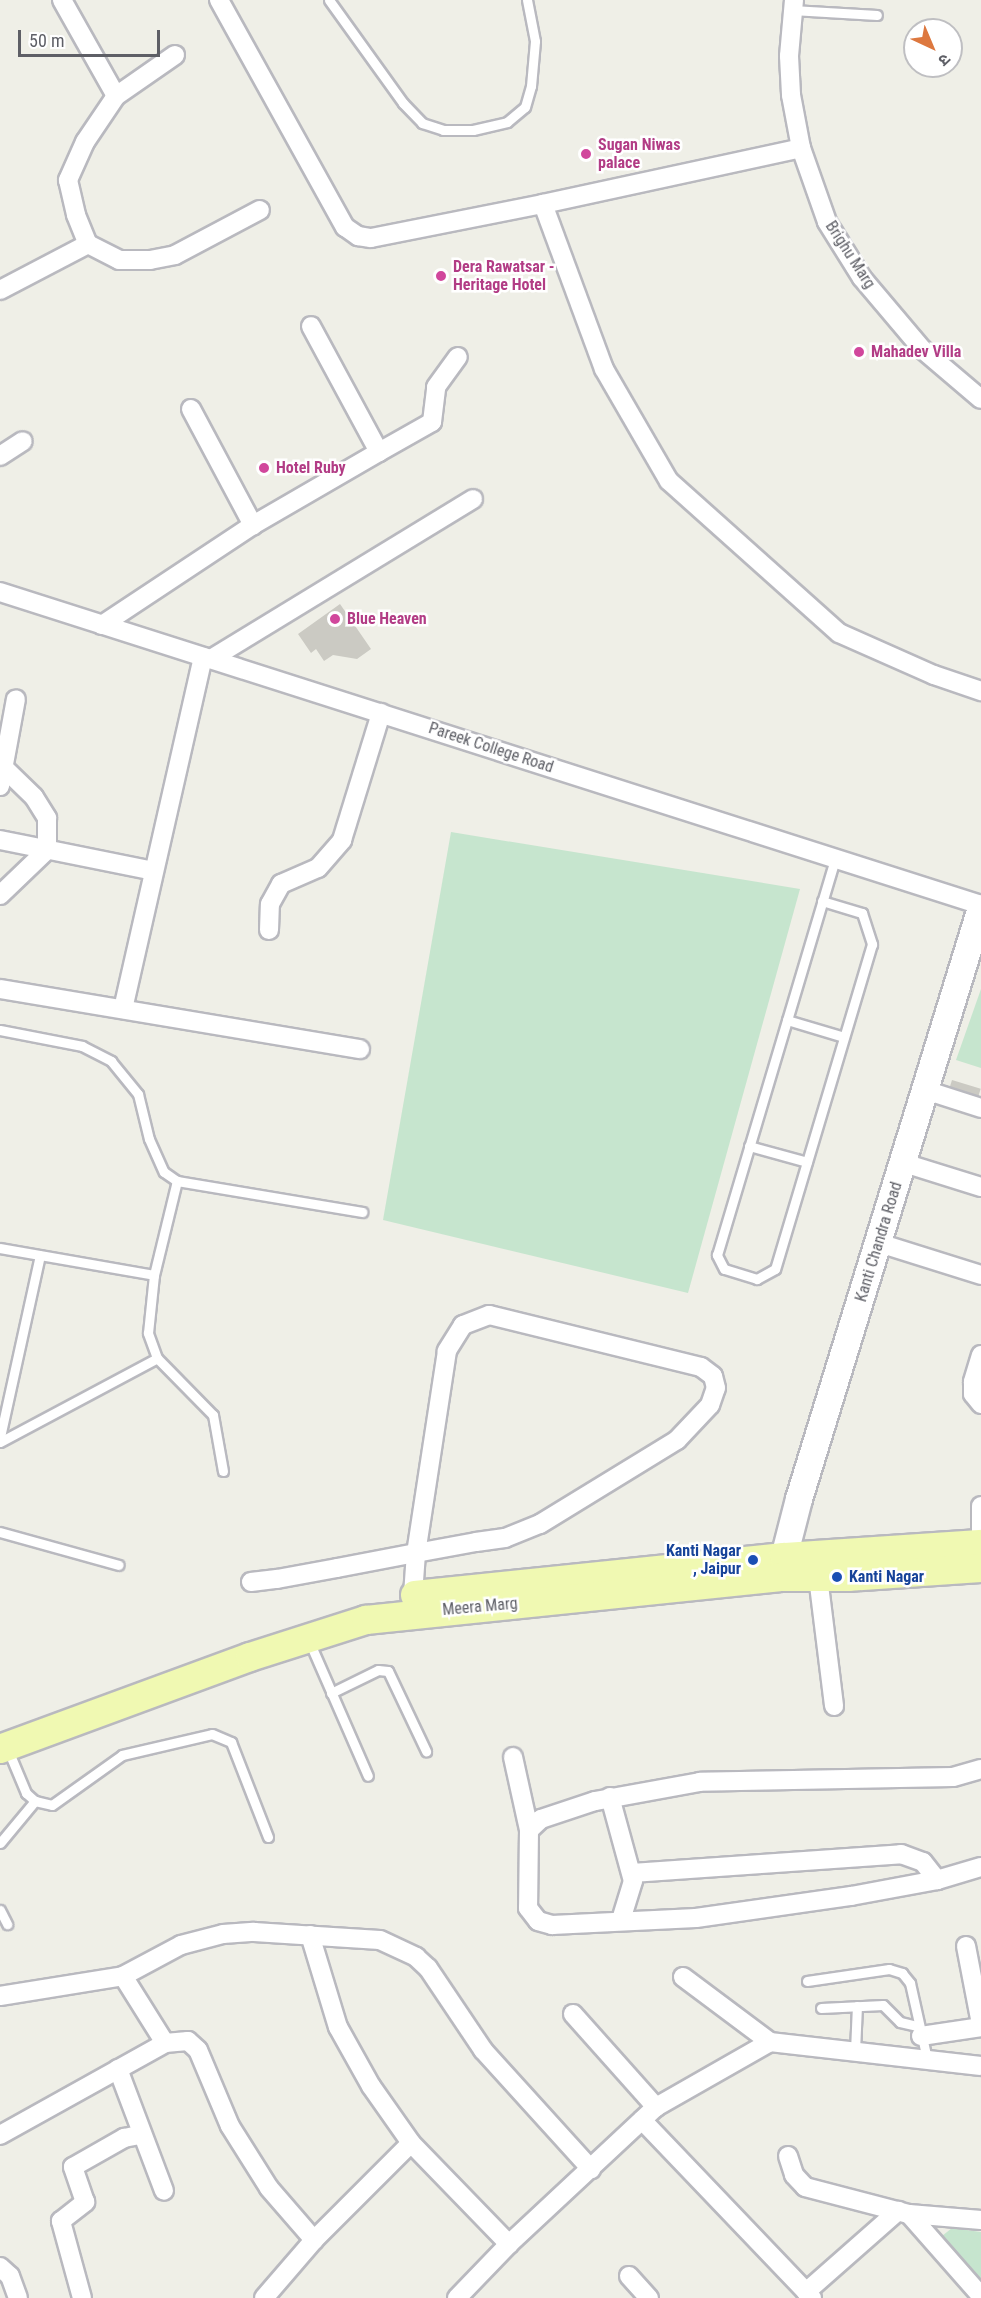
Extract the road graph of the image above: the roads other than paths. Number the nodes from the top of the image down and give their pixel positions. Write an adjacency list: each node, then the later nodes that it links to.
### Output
1 (62, 0): 10 (street)
2 (219, 0): 12 (street)
3 (329, 0): 4 (lane)
4 (527, 0)
5 (825, 0): 7 (lane)
6 (793, 5): 7 (lane); 11 (street, Brighu Marg)
7 (824, 12): 8 (lane)
8 (877, 15)
9 (175, 55): 10 (street)
10 (117, 96): 14 (street)
11 (801, 148): 12 (street); 18 (street, Brighu Marg)
12 (543, 204): 28 (street)
13 (260, 210): 14 (street)
14 (88, 244): 15 (street)
15 (0, 290)
16 (311, 326): 21 (street)
17 (458, 357): 21 (street)
18 (981, 399)
19 (191, 409): 24 (street)
20 (23, 441): 22 (street)
21 (379, 452): 24 (street)
22 (0, 456)
23 (473, 499): 27 (street)
24 (253, 525): 26 (street)
25 (4, 596): 26 (street, Pareek College Road)
26 (102, 625): 27 (street, Pareek College Road)
27 (207, 658): 30 (street, Pareek College Road); 36 (street)
28 (981, 691)
29 (16, 699): 31 (street)
30 (381, 713): 35 (street, Pareek College Road); 40 (street)
31 (2, 764): 32 (street); 34 (street)
32 (0, 786)
33 (0, 840): 34 (street)
34 (46, 850): 36 (street); 37 (street)
35 (835, 858): 38 (lane); 39 (street, Pareek College Road)
36 (154, 871): 42 (street)
37 (0, 896)
38 (822, 901): 43 (lane); 45 (lane)
39 (981, 906): 47 (street, Kanti Chandra Road)
40 (269, 930)
41 (0, 989): 42 (street)
42 (123, 1009): 46 (street)
43 (787, 1020): 45 (lane); 49 (lane)
44 (0, 1029): 52 (lane)
45 (844, 1037): 50 (lane)
46 (360, 1049)
47 (925, 1090): 48 (street); 51 (street, Kanti Chandra Road)
48 (981, 1108)
49 (749, 1146): 50 (lane); 50 (lane)
50 (807, 1162)
51 (904, 1163): 53 (street); 55 (street, Kanti Chandra Road)
52 (177, 1181): 54 (lane); 58 (lane)
53 (981, 1187)
54 (362, 1212)
55 (879, 1243): 59 (street); 70 (street, Kanti Chandra Road)
56 (0, 1248): 57 (lane)
57 (40, 1255): 58 (lane); 63 (lane)
58 (154, 1275): 61 (lane)
59 (981, 1275)
60 (981, 1355): 62 (street)
61 (157, 1358): 63 (lane); 64 (lane)
62 (981, 1404)
63 (0, 1440)
64 (224, 1471)
65 (981, 1506): 67 (street)
66 (0, 1532): 69 (lane)
67 (981, 1544): 70 (main road, Meera Marg)
68 (416, 1553): 68 (street); 73 (street); 74 (street)
69 (119, 1565)
70 (782, 1567): 72 (main road, Meera Marg); 74 (main road, Meera Marg); 75 (main road, Meera Marg)
71 (981, 1568): 72 (main road, Meera Marg)
72 (818, 1577): 77 (street)
73 (251, 1581)
74 (413, 1595): 78 (main road, Meera Marg)
75 (308, 1638): 76 (lane); 78 (main road, Meera Marg)
76 (331, 1693): 79 (lane); 82 (lane)
77 (834, 1706)
78 (2, 1741): 84 (lane)
79 (426, 1751)
80 (513, 1757): 85 (street)
81 (981, 1769): 83 (street)
82 (368, 1776)
83 (610, 1797): 85 (street); 89 (street)
84 (35, 1801): 86 (lane); 87 (lane)
85 (529, 1830): 92 (street)
86 (268, 1837)
87 (0, 1843)
88 (981, 1868): 90 (street)
89 (632, 1873): 90 (street); 92 (street)
90 (937, 1880): 92 (street)
91 (0, 1910): 93 (lane)
92 (621, 1920)
93 (7, 1924)
94 (310, 1935): 96 (street); 114 (street); 116 (street)
95 (966, 1946): 103 (street)
96 (123, 1976): 99 (street); 106 (street)
97 (683, 1977): 105 (street)
98 (807, 1981): 104 (lane)
99 (0, 1996)
100 (857, 2006): 101 (lane); 104 (lane); 107 (lane)
101 (821, 2007)
102 (573, 2014): 111 (street)
103 (981, 2026): 104 (street)
104 (919, 2031): 108 (lane)
105 (770, 2042): 107 (street); 111 (street)
106 (165, 2043): 110 (street); 120 (street)
107 (855, 2050): 108 (street)
108 (927, 2059): 109 (street)
109 (981, 2066)
110 (118, 2069): 112 (street); 113 (street)
111 (649, 2114): 116 (street); 124 (street)
112 (0, 2135)
113 (140, 2135): 117 (street); 127 (street)
114 (411, 2143): 120 (street); 121 (street)
115 (788, 2156): 118 (street)
116 (591, 2169): 121 (street)
117 (164, 2191)
118 (903, 2212): 119 (street); 124 (street); 125 (street)
119 (981, 2220)
120 (314, 2240): 128 (street)
121 (509, 2244): 129 (street)
122 (0, 2267): 126 (street)
123 (629, 2276): 130 (street)
124 (809, 2295)
125 (981, 2296)
126 (18, 2298)
127 (82, 2298)
128 (264, 2298)
129 (457, 2298)
130 (650, 2298)

